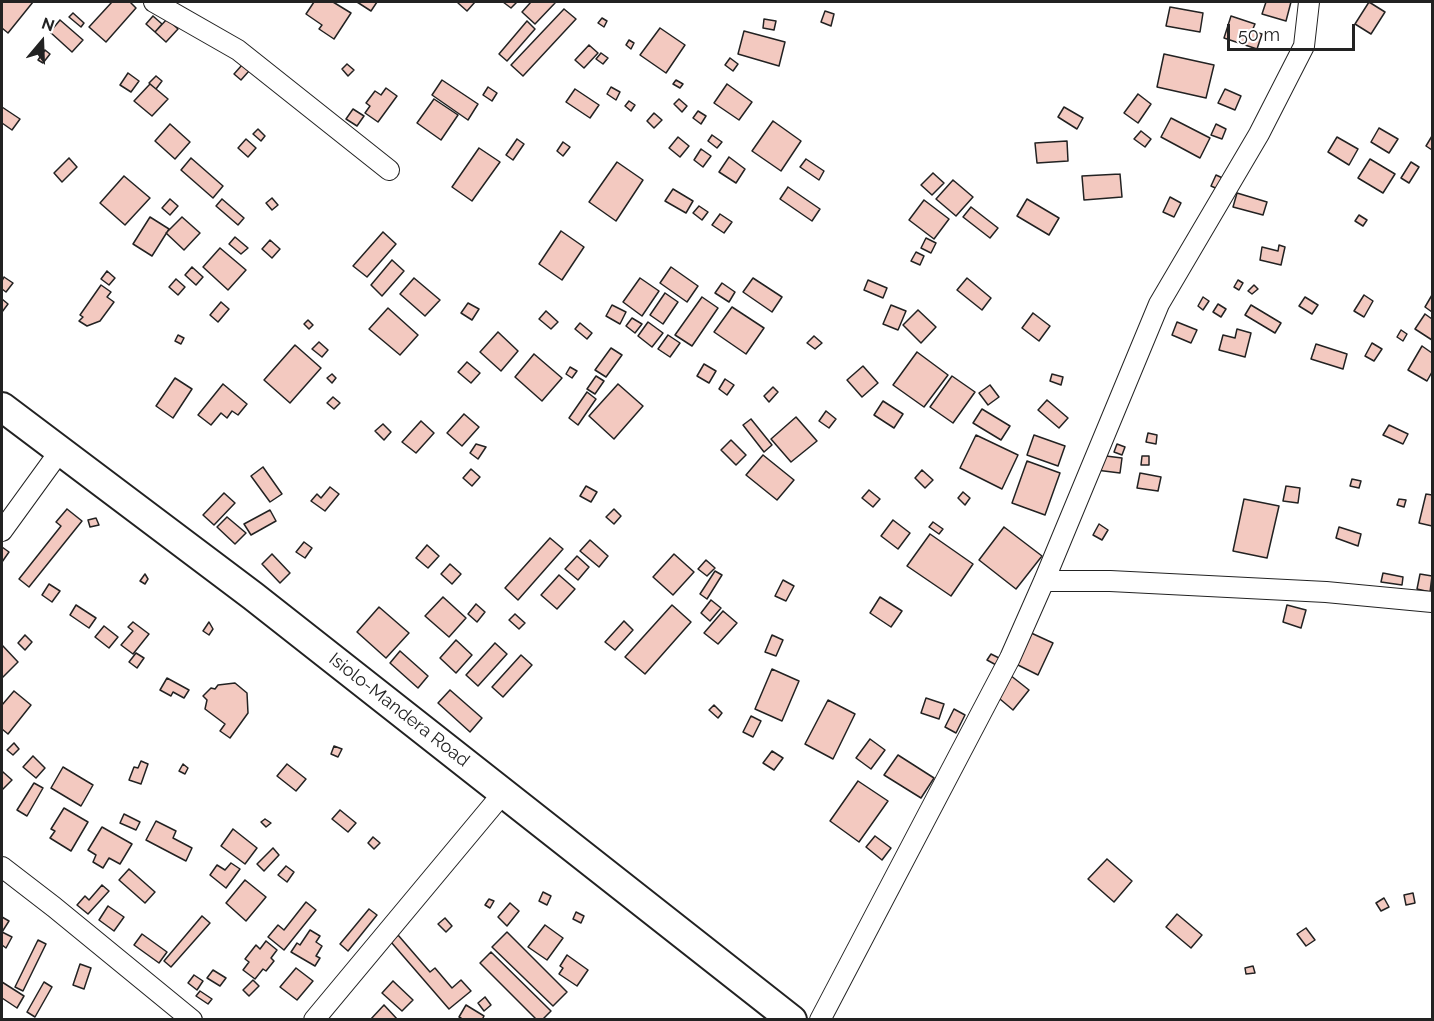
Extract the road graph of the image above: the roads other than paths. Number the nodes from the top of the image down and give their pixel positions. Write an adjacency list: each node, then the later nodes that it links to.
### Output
1 (154, 2): 3 (street)
2 (1309, 2): 7 (street)
3 (389, 170)
4 (2, 407): 5 (highway, Isiolo-Mandera Road)
5 (60, 451): 6 (street); 9 (highway, Isiolo-Mandera Road)
6 (2, 531)
7 (1044, 581): 8 (street); 14 (street)
8 (1432, 602)
9 (504, 792): 12 (street); 13 (highway, Isiolo-Mandera Road)
10 (2, 867): 11 (street)
11 (192, 1020)
12 (314, 1020)
13 (792, 1020)
14 (820, 1020)

